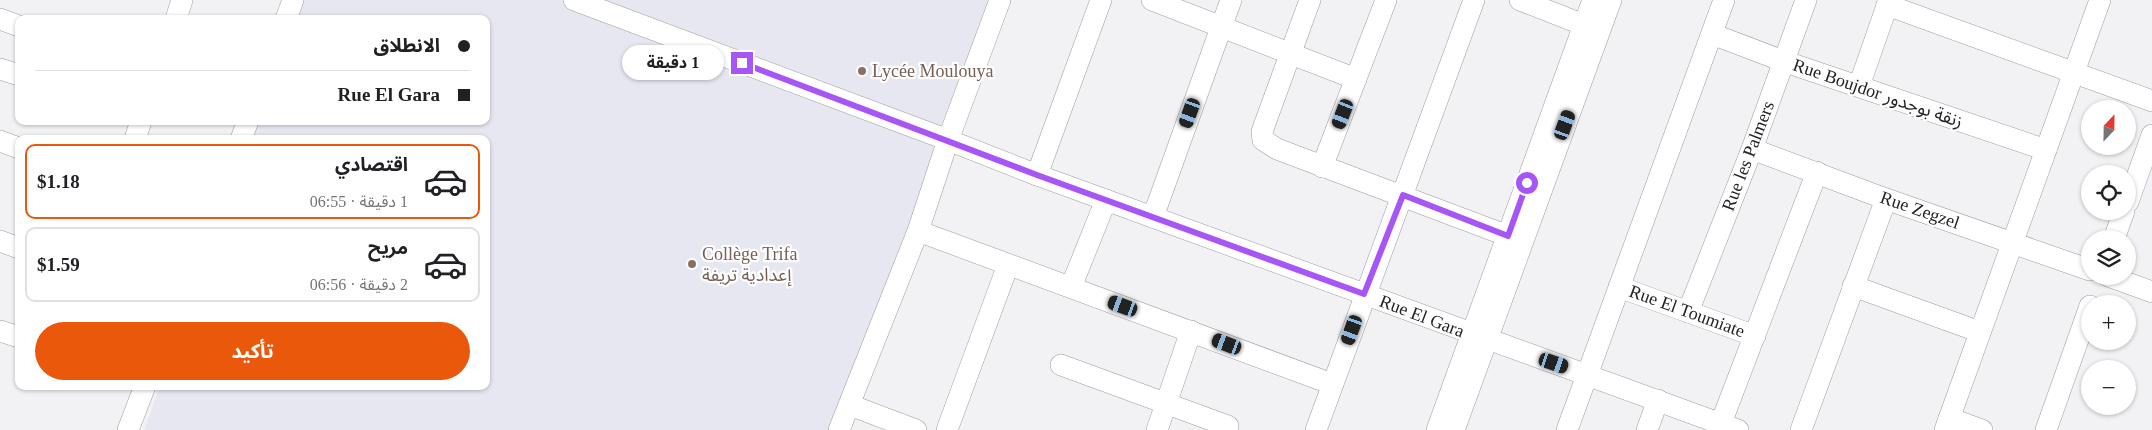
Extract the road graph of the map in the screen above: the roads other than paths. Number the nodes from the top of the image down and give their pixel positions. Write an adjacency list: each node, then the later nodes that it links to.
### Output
1 (293, 0): 17 (street)
2 (574, 0): 32 (street, Rue El Gara)
3 (1000, 0): 32 (street)
4 (1101, 0): 39 (street)
5 (1152, 0): 21 (street)
6 (1232, 0): 21 (street)
7 (1310, 0): 23 (street)
8 (1386, 0): 28 (street)
9 (1474, 0): 41 (street)
10 (1520, 0): 20 (street)
11 (1594, 0): 20 (street)
12 (1611, 0): 65 (street)
13 (1724, 0): 22 (street)
14 (1806, 0): 24 (street, Rue les Palmers)
15 (2100, 0): 26 (street)
16 (1888, 3): 26 (street); 29 (street)
17 (287, 15)
18 (0, 19): 19 (street)
19 (15, 25)
20 (1584, 25): 46 (street)
21 (1221, 27): 23 (street); 44 (street)
22 (1712, 34): 24 (street, Rue Boujdor زنقة بوجدور); 55 (street)
23 (1291, 53): 28 (street); 37 (street)
24 (1783, 61): 29 (street, Rue Boujdor زنقة بوجدور); 35 (street, Rue les Palmers)
25 (0, 69): 27 (street)
26 (2073, 73): 30 (street); 36 (street)
27 (15, 75)
28 (1356, 78): 37 (street)
29 (1859, 86): 36 (street, Rue Boujdor زنقة بوجدور)
30 (2152, 101)
31 (2152, 136): 40 (street)
32 (948, 140): 39 (street, Rue El Gara); 45 (street)
33 (0, 141): 34 (street)
34 (15, 147)
35 (1752, 149): 38 (street, Rue Zegzel); 58 (street, Rue les Palmers)
36 (2046, 150): 48 (street)
37 (1322, 167): 41 (street)
38 (1817, 172): 42 (street, Rue Zegzel); 63 (street)
39 (1037, 175): 43 (street, Rue El Gara)
40 (2136, 180)
41 (1403, 195): 46 (street); 57 (street)
42 (1886, 198): 48 (street, Rue Zegzel); 53 (street)
43 (1106, 200): 44 (street, Rue El Gara); 54 (street)
44 (1153, 217): 57 (street, Rue El Gara)
45 (918, 231): 50 (street); 72 (street)
46 (1508, 236): 65 (street)
47 (0, 241): 49 (street)
48 (2012, 242): 51 (street, Rue Zegzel); 62 (street)
49 (15, 247)
50 (1008, 265): 54 (street); 79 (street)
51 (2081, 267)
52 (2133, 285): 56 (street)
53 (1853, 286): 62 (street); 86 (street)
54 (1071, 287): 60 (street)
55 (1619, 287): 58 (street, Rue El Toumiate); 67 (street)
56 (2152, 292)
57 (1364, 294): 65 (street, Rue El Gara); 68 (street)
58 (1688, 312): 63 (street, Rue El Toumiate)
59 (0, 331): 64 (street)
60 (1191, 331): 68 (street); 71 (street)
61 (2081, 331): 88 (street)
62 (1980, 332): 73 (street)
63 (1755, 336): 75 (street)
64 (15, 337)
65 (1479, 337): 67 (street, Rue El Gara); 82 (street); 83 (street)
66 (1061, 366): 71 (street)
67 (1588, 375): 70 (street, Rue El Gara); 84 (street)
68 (1332, 384): 81 (street)
69 (143, 390): 76 (street)
70 (1658, 400): 75 (street, Rue El Gara); 85 (street)
71 (1166, 404): 74 (street); 80 (street)
72 (850, 405): 77 (street); 78 (street)
73 (1947, 424): 87 (street)
74 (1228, 426)
75 (1729, 427)
76 (128, 430)
77 (839, 430)
78 (916, 430)
79 (947, 430)
80 (1157, 430)
81 (1316, 430)
82 (1437, 430)
83 (1454, 430)
84 (1567, 430)
85 (1647, 430)
86 (1801, 430)
87 (1982, 430)
88 (2046, 430)

